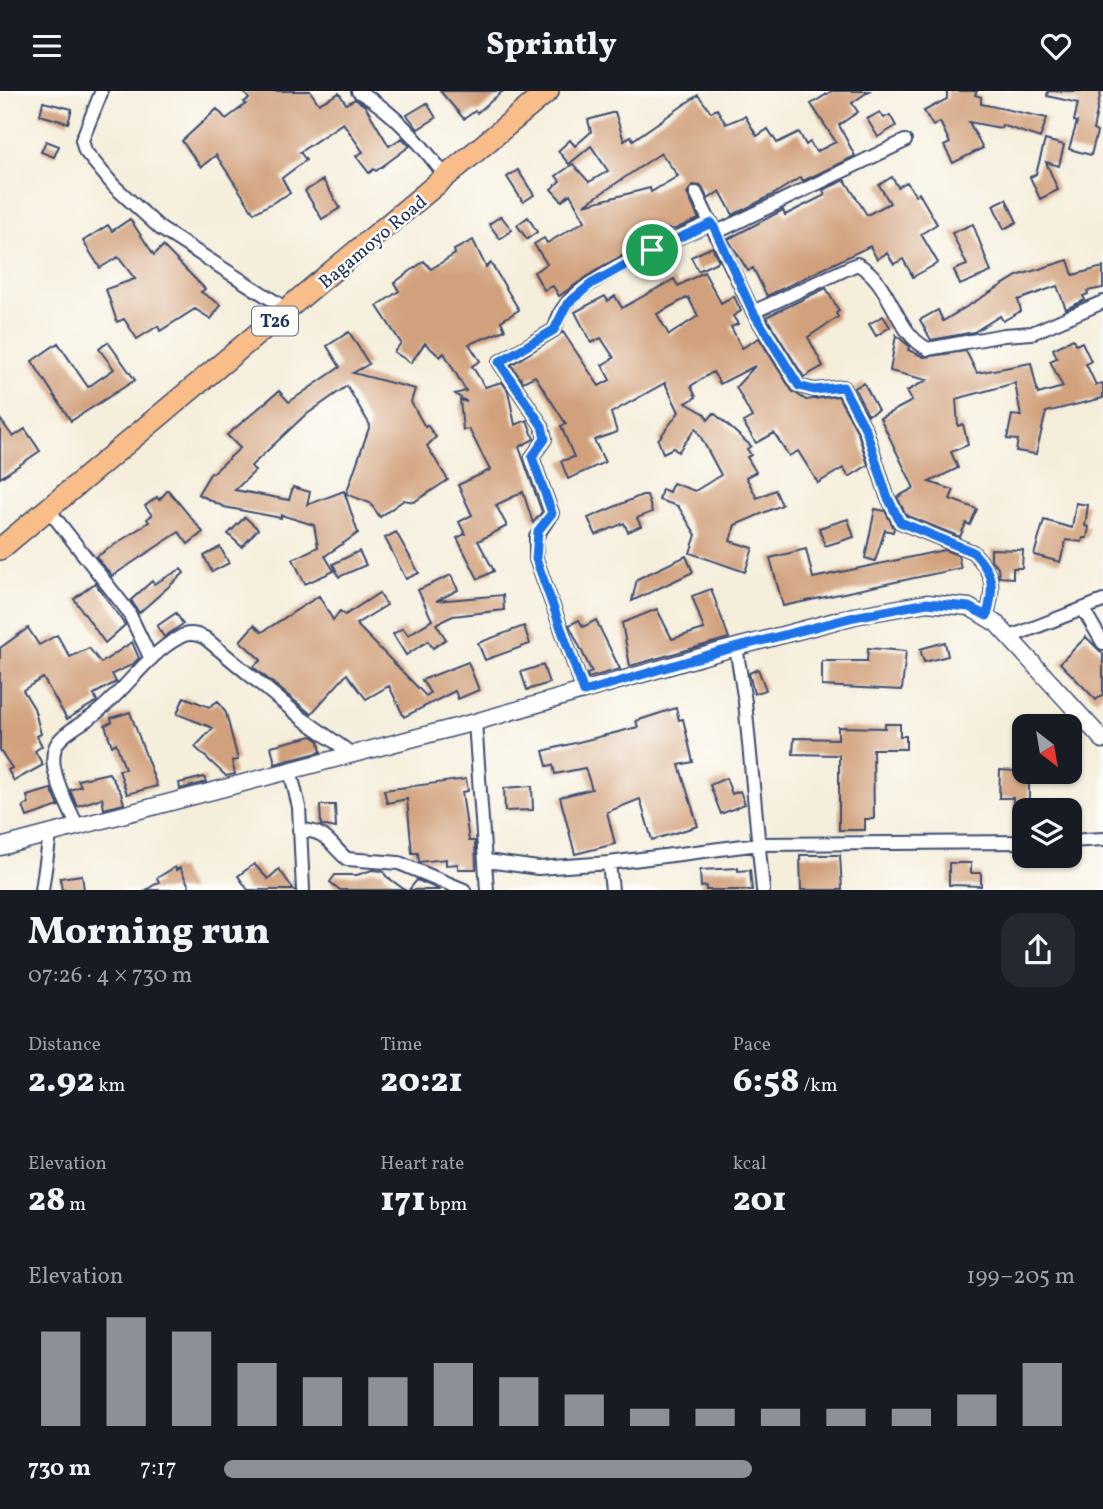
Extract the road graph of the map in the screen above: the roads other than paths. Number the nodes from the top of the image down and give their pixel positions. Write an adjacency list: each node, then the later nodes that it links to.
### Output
1 (358, 91): 5 (street)
2 (548, 91): 5 (highway, Bagamoyo Road / T26)
3 (101, 93): 9 (street)
4 (905, 141): 7 (street)
5 (447, 178): 9 (highway, Bagamoyo Road / T26)
6 (696, 193): 7 (street)
7 (713, 228): 10 (street); 20 (street)
8 (1103, 302): 10 (street)
9 (289, 310): 11 (highway, Bagamoyo Road / T26)
10 (753, 312): 15 (street)
11 (48, 509): 12 (highway, Bagamoyo Road / T26); 19 (street)
12 (0, 549)
13 (1103, 601): 14 (street)
14 (1083, 609): 16 (street); 17 (street)
15 (987, 616): 16 (street); 18 (street)
16 (1010, 637): 22 (street)
17 (1103, 643)
18 (736, 647): 20 (street); 31 (street)
19 (151, 659): 23 (street); 25 (street)
20 (584, 692): 21 (street)
21 (475, 722): 23 (street); 33 (street)
22 (1103, 740)
23 (352, 754): 24 (street)
24 (290, 771): 25 (street); 26 (street)
25 (77, 826): 27 (street)
26 (299, 830): 36 (street); 37 (street)
27 (50, 835): 32 (street); 35 (street)
28 (1103, 839): 29 (street)
29 (1082, 840)
30 (1012, 842): 31 (street)
31 (759, 843): 34 (street); 40 (street)
32 (0, 847)
33 (487, 861): 34 (street); 38 (street)
34 (609, 863): 39 (street)
35 (42, 890)
36 (303, 890)
37 (464, 890)
38 (487, 890)
39 (612, 890)
40 (763, 890)

